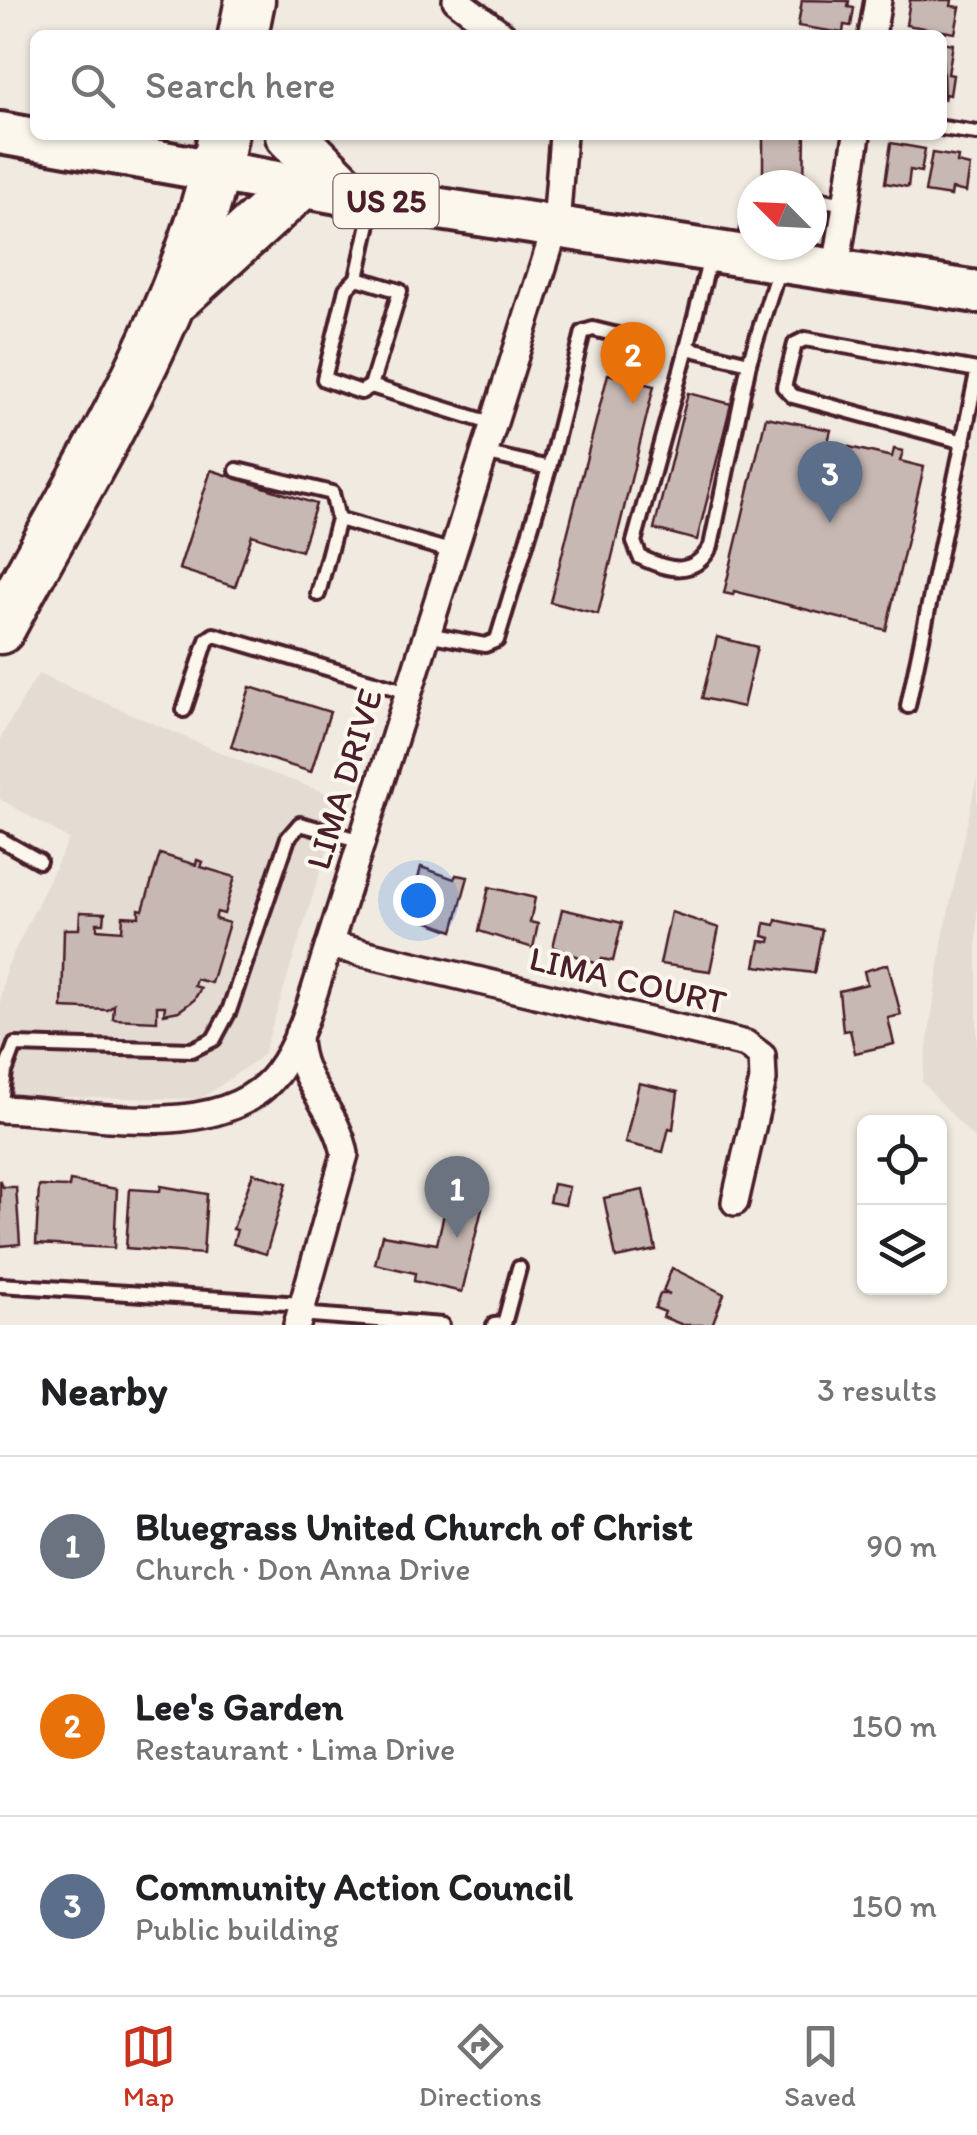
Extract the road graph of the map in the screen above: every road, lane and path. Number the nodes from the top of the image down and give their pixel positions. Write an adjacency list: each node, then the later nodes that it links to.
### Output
1 (250, 0): 4 (highway)
2 (456, 0): 5 (street)
3 (878, 0): 6 (street)
4 (244, 30)
5 (497, 30)
6 (873, 30)
7 (947, 129): 9 (lane)
8 (0, 133): 10 (main road, US 25)
9 (977, 133)
10 (30, 138)
11 (42, 140): 15 (main road, US 25)
12 (296, 140): 17 (highway)
13 (563, 140): 20 (street, LIMA DRIVE)
14 (855, 140): 19 (street)
15 (220, 152): 16 (main road, US 25); 28 (highway)
16 (298, 187): 17 (main road, US 25); 28 (highway)
17 (362, 197): 20 (main road, US 25); 26 (lane)
18 (827, 201): 19 (lane)
19 (846, 204): 25 (street)
20 (556, 226): 21 (main road, US 25); 34 (street, LIMA DRIVE)
21 (737, 254)
22 (743, 260): 30 (lane)
23 (746, 260): 31 (lane)
24 (778, 260): 25 (main road, US 25)
25 (836, 269): 27 (main road, US 25)
26 (357, 278): 33 (lane); 33 (lane)
27 (977, 292)
28 (171, 301): 42 (highway)
29 (646, 342): 37 (lane)
30 (687, 348): 31 (lane); 31 (lane)
31 (749, 363)
32 (977, 372): 35 (lane); 35 (lane)
33 (371, 386): 34 (lane)
34 (494, 424): 36 (street, LIMA DRIVE)
35 (964, 442): 45 (lane)
36 (484, 454): 37 (lane); 40 (street, LIMA DRIVE)
37 (549, 468): 43 (lane)
38 (236, 470): 39 (lane)
39 (338, 520): 40 (lane); 41 (lane)
40 (454, 552): 43 (street, LIMA DRIVE)
41 (318, 594)
42 (0, 629)
43 (428, 634): 44 (street, LIMA DRIVE)
44 (408, 692): 46 (lane); 48 (street, LIMA DRIVE)
45 (908, 706)
46 (184, 710)
47 (0, 839): 49 (lane)
48 (362, 841): 50 (street, LIMA DRIVE); 52 (lane)
49 (40, 861)
50 (329, 945): 51 (street, LIMA DRIVE); 53 (street, LIMA COURT)
51 (298, 1034): 52 (street, LIMA DRIVE); 56 (street)
52 (0, 1110)
53 (735, 1202)
54 (519, 1268): 58 (lane)
55 (0, 1285): 56 (lane)
56 (299, 1314): 57 (lane)
57 (442, 1325)
58 (494, 1325)

